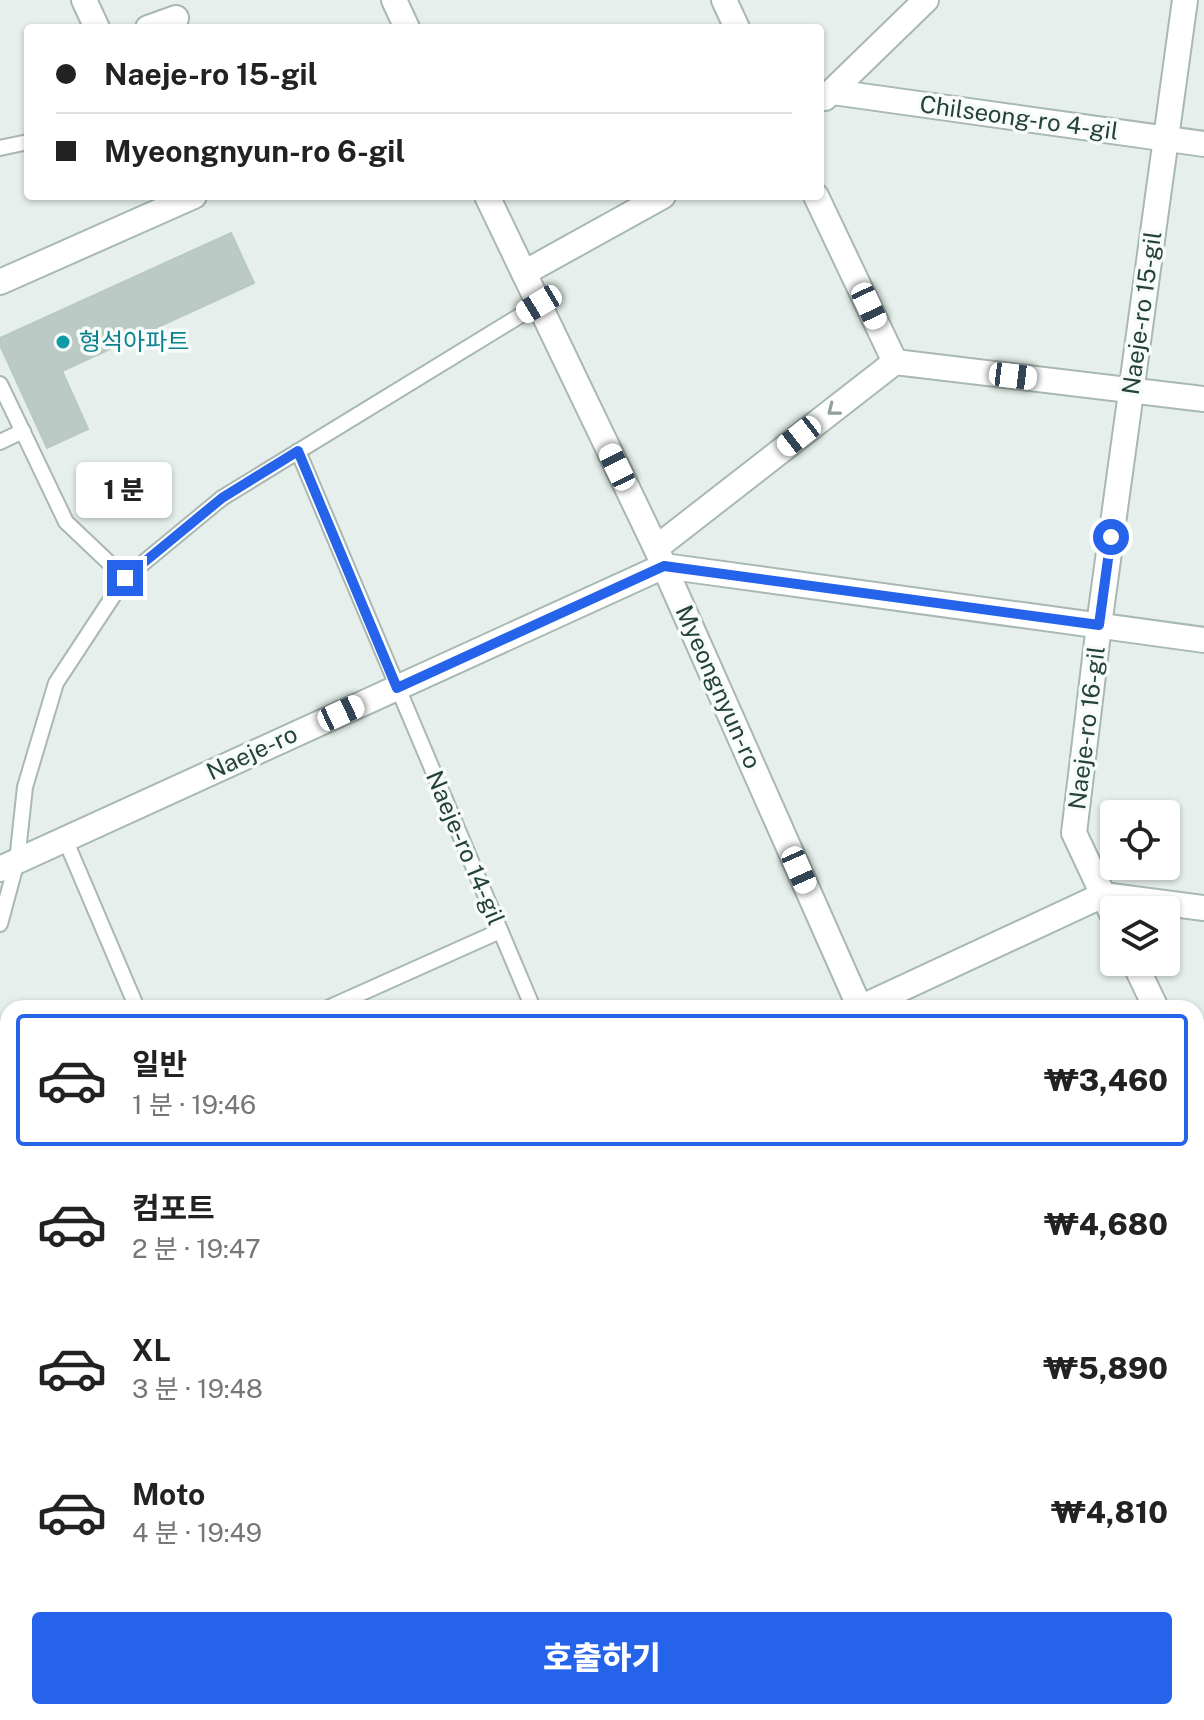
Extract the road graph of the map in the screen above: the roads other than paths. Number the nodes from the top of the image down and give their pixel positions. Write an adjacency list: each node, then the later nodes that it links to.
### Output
1 (84, 0): 7 (street)
2 (394, 0): 9 (street)
3 (724, 0): 10 (street)
4 (926, 0): 11 (street)
5 (1185, 0): 12 (street, Naeje-ro 15-gil)
6 (176, 18): 8 (street)
7 (95, 24)
8 (159, 24)
9 (405, 24)
10 (735, 24)
11 (827, 97): 12 (street, Chilseong-ro 4-gil)
12 (1166, 139): 14 (street, Chilseong-ro 4-gil); 25 (street, Naeje-ro 15-gil)
13 (24, 143): 15 (lane)
14 (1204, 144)
15 (0, 148)
16 (178, 200): 21 (street)
17 (489, 200): 20 (street, Myeongnyun-ro)
18 (656, 200): 20 (street)
19 (818, 200): 23 (street)
20 (524, 273): 22 (street, Myeongnyun-ro)
21 (0, 282)
22 (539, 304): 29 (lane); 30 (street, Myeongnyun-ro)
23 (895, 362): 25 (street); 30 (street, Naeje-ro, one-way to 30)
24 (0, 384): 27 (lane)
25 (1131, 390): 26 (street); 32 (street, Naeje-ro 15-gil)
26 (1204, 399)
27 (23, 431): 28 (lane); 31 (lane)
28 (0, 442)
29 (298, 451): 31 (lane); 34 (lane, Naeje-ro 14-gil)
30 (660, 557): 32 (street); 34 (street, Naeje-ro); 45 (street, Myeongnyun-ro)
31 (125, 578): 36 (lane)
32 (1099, 625): 33 (street); 37 (street, Naeje-ro 16-gil)
33 (1204, 640)
34 (397, 688): 35 (street, Naeje-ro); 40 (lane, Naeje-ro 14-gil)
35 (65, 839): 36 (street, Naeje-ro); 42 (lane)
36 (8, 865): 39 (lane)
37 (1103, 895): 38 (street); 46 (street)
38 (1204, 908)
39 (0, 924)
40 (500, 931): 43 (lane); 44 (lane, Naeje-ro 14-gil)
41 (1141, 976): 47 (street)
42 (134, 1000)
43 (346, 1000)
44 (530, 1000)
45 (856, 1000)
46 (877, 1000)
47 (1152, 1000)

